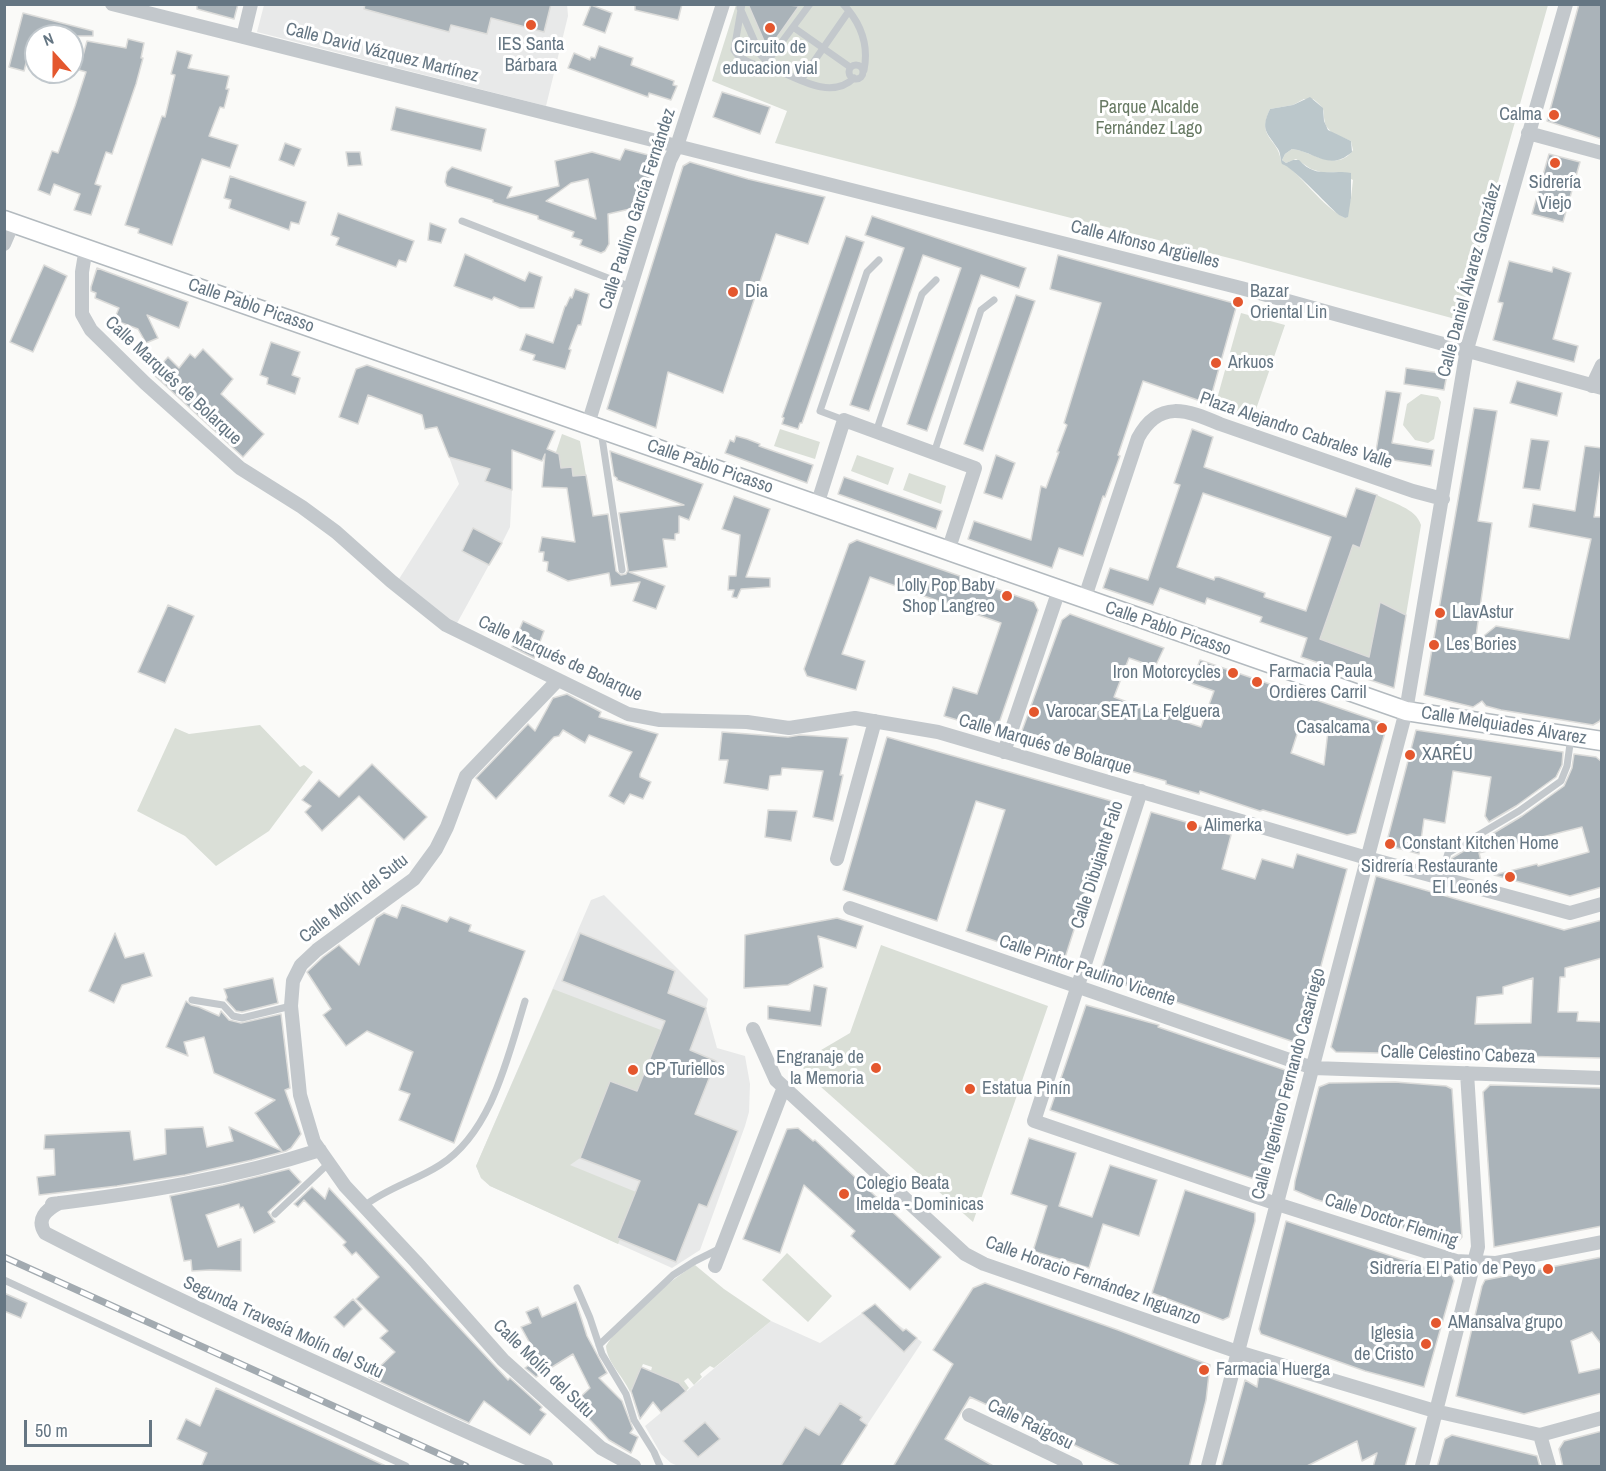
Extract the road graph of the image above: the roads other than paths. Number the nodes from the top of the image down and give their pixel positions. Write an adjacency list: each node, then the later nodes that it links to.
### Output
1 (112, 4): 10 (street, Calle David Vázquez Martínez)
2 (250, 4): 10 (street)
3 (723, 4): 18 (street, Calle Paulino García Fernández)
4 (810, 4): 9 (lane)
5 (843, 4): 8 (lane)
6 (1566, 4): 17 (street, Calle Daniel Álvarez González)
7 (741, 6): 12 (lane); 12 (lane)
8 (849, 11): 11 (lane); 14 (lane)
9 (793, 27): 11 (lane); 12 (lane)
10 (243, 37): 18 (street, Calle David Vázquez Martínez)
11 (823, 48): 13 (lane); 16 (lane)
12 (769, 64): 16 (lane)
13 (850, 67): 14 (lane); 15 (lane)
14 (864, 70): 15 (lane)
15 (854, 78): 16 (lane)
16 (801, 80)
17 (1528, 133): 19 (street); 28 (street, Calle Daniel Álvarez González)
18 (677, 146): 26 (street, Calle Paulino García Fernández); 28 (street, Calle Alfonso Argüelles)
19 (1602, 153)
20 (9, 221): 22 (street); 23 (street, Calle Pablo Picasso)
21 (462, 221): 26 (lane)
22 (4, 244)
23 (86, 248): 32 (street, Calle Pablo Picasso); 41 (street, Calle Marqués de Bolarque)
24 (879, 260): 31 (lane)
25 (936, 280): 33 (lane)
26 (631, 287): 32 (street, Calle Paulino García Fernández)
27 (994, 300): 34 (lane)
28 (1467, 349): 30 (street, Calle Alfonso Argüelles); 35 (street, Calle Daniel Álvarez González)
29 (1602, 365): 30 (street)
30 (1597, 387)
31 (844, 420): 33 (street); 36 (street)
32 (594, 426): 36 (street, Calle Pablo Picasso); 38 (lane)
33 (876, 432): 34 (street)
34 (933, 453): 37 (street)
35 (1443, 499): 40 (street, Plaza Alejandro Cabrales Valle); 42 (street, Calle Daniel Álvarez González)
36 (817, 505): 37 (street, Calle Pablo Picasso)
37 (948, 551): 39 (street, Calle Pablo Picasso)
38 (622, 570)
39 (1059, 590): 40 (street, Calle Pablo Picasso); 46 (street)
40 (1084, 600): 42 (street, Calle Pablo Picasso)
41 (558, 680): 43 (street, Calle Marqués de Bolarque); 56 (street, Calle Molín del Sutu)
42 (1406, 711): 44 (street, Calle Melquiades Álvarez); 48 (street, Calle Ingeniero Fernando Casariego)
43 (875, 721): 46 (street, Calle Marqués de Bolarque); 49 (street)
44 (1570, 737): 45 (street, Calle Melquiades Álvarez); 50 (lane)
45 (1602, 741)
46 (1004, 752): 47 (street, Calle Marqués de Bolarque)
47 (1141, 791): 48 (street, Calle Marqués de Bolarque); 53 (street, Calle Dibujante Falo)
48 (1367, 858): 50 (street, Calle Marqués de Bolarque); 58 (street, Calle Ingeniero Fernando Casariego)
49 (837, 859)
50 (1440, 878): 51 (street, Calle Marqués de Bolarque)
51 (1602, 904)
52 (850, 908): 53 (street, Calle Pintor Paulino Vicente)
53 (1077, 987): 58 (street, Calle Pintor Paulino Vicente); 62 (street, Calle Dibujante Falo)
54 (192, 1000): 56 (lane)
55 (525, 1001): 66 (lane)
56 (291, 1006): 63 (street, Calle Molín del Sutu)
57 (753, 1029): 61 (street, Calle Horacio Fernández Inguanzo)
58 (1312, 1068): 59 (street, Calle Celestino Cabeza); 65 (street, Calle Ingeniero Fernando Casariego)
59 (1467, 1073): 60 (street, Calle Celestino Cabeza); 70 (street)
60 (1602, 1078)
61 (784, 1087): 69 (street); 75 (street, Calle Horacio Fernández Inguanzo)
62 (1034, 1121): 65 (street, Calle Doctor Fleming)
63 (320, 1150): 64 (street, Calle Molín del Sutu); 81 (street, Segunda Travesía Molín del Sutu)
64 (329, 1163): 66 (street, Calle Molín del Sutu); 67 (lane)
65 (1277, 1204): 70 (street, Calle Doctor Fleming); 75 (street, Calle Ingeniero Fernando Casariego)
66 (364, 1206): 82 (street, Calle Molín del Sutu)
67 (275, 1214)
68 (1602, 1242): 70 (street, Calle Doctor Fleming)
69 (721, 1248): 71 (street); 74 (lane)
70 (1474, 1262): 76 (street)
71 (715, 1266)
72 (4, 1280): 80 (lane)
73 (577, 1288): 74 (lane)
74 (599, 1345): 83 (lane)
75 (1238, 1352): 76 (street, Calle Horacio Fernández Inguanzo); 85 (street, Calle Ingeniero Fernando Casariego)
76 (1435, 1411): 79 (street, Calle Horacio Fernández Inguanzo); 86 (street)
77 (969, 1415): 84 (street, Calle Raigosu)
78 (1602, 1418): 79 (street)
79 (1540, 1435): 87 (street)
80 (406, 1467)
81 (546, 1467)
82 (634, 1467)
83 (660, 1467)
84 (1076, 1467)
85 (1208, 1467)
86 (1422, 1467)
87 (1549, 1467)

